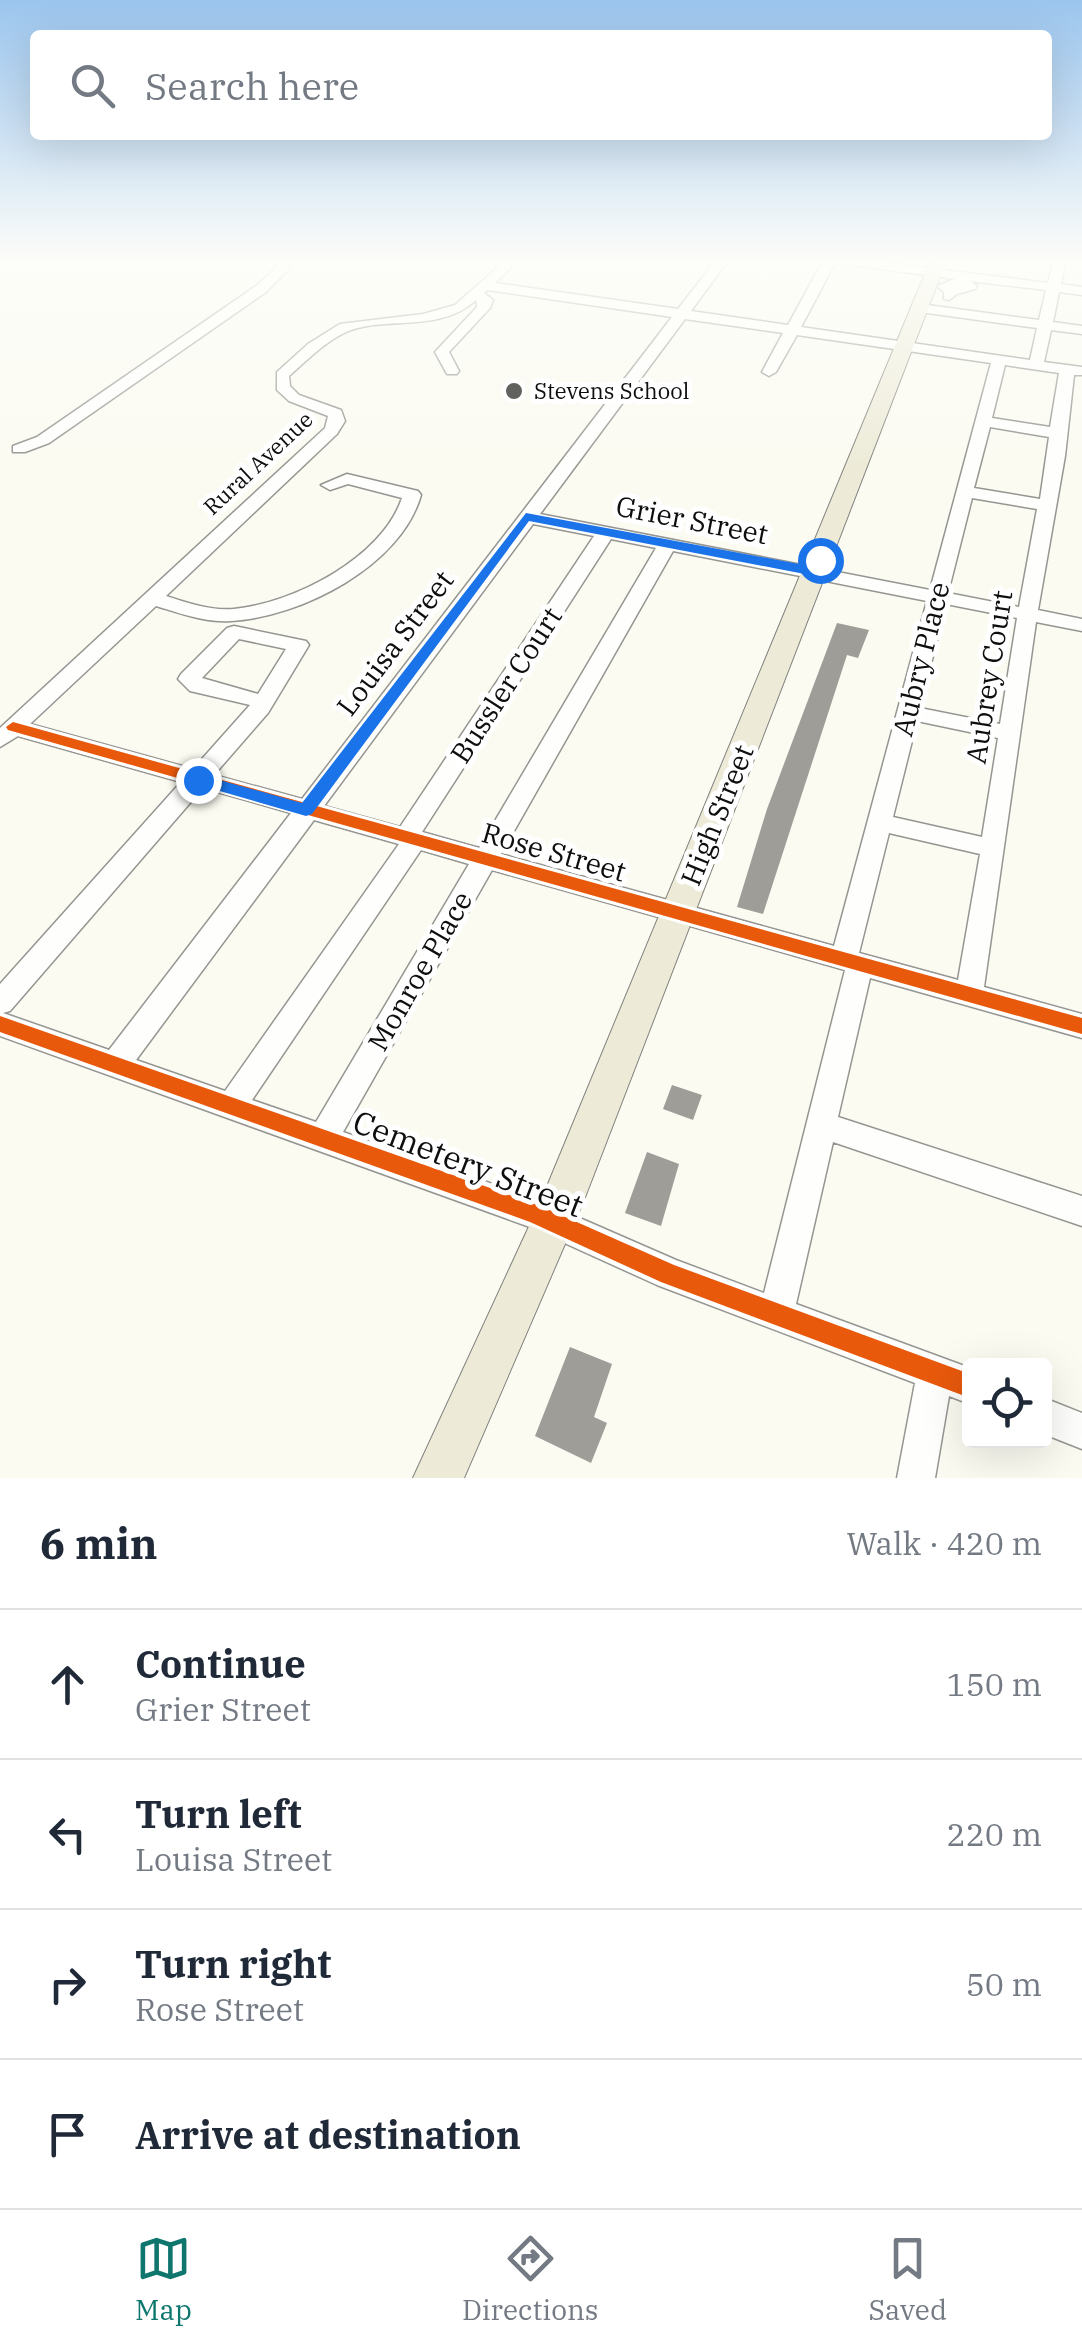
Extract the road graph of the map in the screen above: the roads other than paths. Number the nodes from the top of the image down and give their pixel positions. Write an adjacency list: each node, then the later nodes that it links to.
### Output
1 (205, 328): 17 (street)
2 (345, 328): 26 (street, Rural Avenue)
3 (464, 328): 12 (street)
4 (672, 328): 21 (street, Louisa Street)
5 (776, 328): 8 (street)
6 (916, 328): 9 (main road, High Street)
7 (1045, 328): 11 (street)
8 (791, 330): 9 (street); 14 (street)
9 (903, 346): 10 (street); 24 (main road, High Street)
10 (999, 360): 11 (street); 15 (street, Aubry Place)
11 (1036, 365): 13 (street)
12 (452, 370)
13 (1075, 371): 16 (street, Aubrey Court)
14 (768, 372)
15 (981, 421): 16 (street); 19 (street, Aubry Place)
16 (1057, 433): 20 (street, Aubrey Court)
17 (19, 449)
18 (330, 485): 26 (street)
19 (964, 492): 20 (street); 25 (street, Aubry Place)
20 (1042, 504): 27 (street, Aubrey Court)
21 (526, 517): 22 (street, Grier Street); 34 (street, Louisa Street)
22 (606, 532): 23 (street, Grier Street); 36 (street, Bussler Court)
23 (668, 544): 24 (street, Grier Street); 38 (street, Monroe Place)
24 (815, 572): 25 (street, Grier Street); 39 (main road, High Street)
25 (936, 595): 27 (street, Grier Street); 30 (street, Aubry Place)
26 (149, 598): 32 (street, Rural Avenue)
27 (1030, 614): 28 (street, Grier Street); 31 (street, Aubrey Court)
28 (1082, 625)
29 (264, 702): 29 (street); 33 (street)
30 (908, 712): 31 (street); 35 (street, Aubry Place)
31 (1008, 733): 37 (street, Aubrey Court)
32 (7, 734): 33 (street, Rose Street)
33 (198, 780): 34 (street, Rose Street); 42 (street)
34 (306, 810): 36 (street, Rose Street); 45 (street, Louisa Street)
35 (880, 822): 37 (street); 40 (street, Aubry Place)
36 (410, 839): 38 (street, Rose Street); 46 (street, Bussler Court)
37 (991, 848): 41 (street, Aubrey Court)
38 (484, 859): 39 (street, Rose Street); 48 (street, Monroe Place)
39 (678, 913): 40 (street, Rose Street); 50 (main road, High Street)
40 (852, 962): 41 (street, Rose Street); 47 (street, Aubry Place)
41 (969, 994): 44 (street, Rose Street)
42 (0, 1003)
43 (0, 1024): 45 (street, Cemetery Street)
44 (1082, 1026)
45 (116, 1064): 46 (street, Cemetery Street)
46 (231, 1106): 48 (street, Cemetery Street)
47 (822, 1125): 49 (street); 51 (street, Aubry Place)
48 (323, 1139): 50 (street, Cemetery Street)
49 (1082, 1211)
50 (553, 1223): 51 (street, Cemetery Street); 56 (main road, High Street)
51 (776, 1315): 52 (street, Cemetery Street)
52 (934, 1372): 53 (street, Cemetery Street); 57 (street)
53 (962, 1383)
54 (1052, 1419): 55 (street)
55 (1082, 1431)
56 (438, 1478)
57 (916, 1478)

